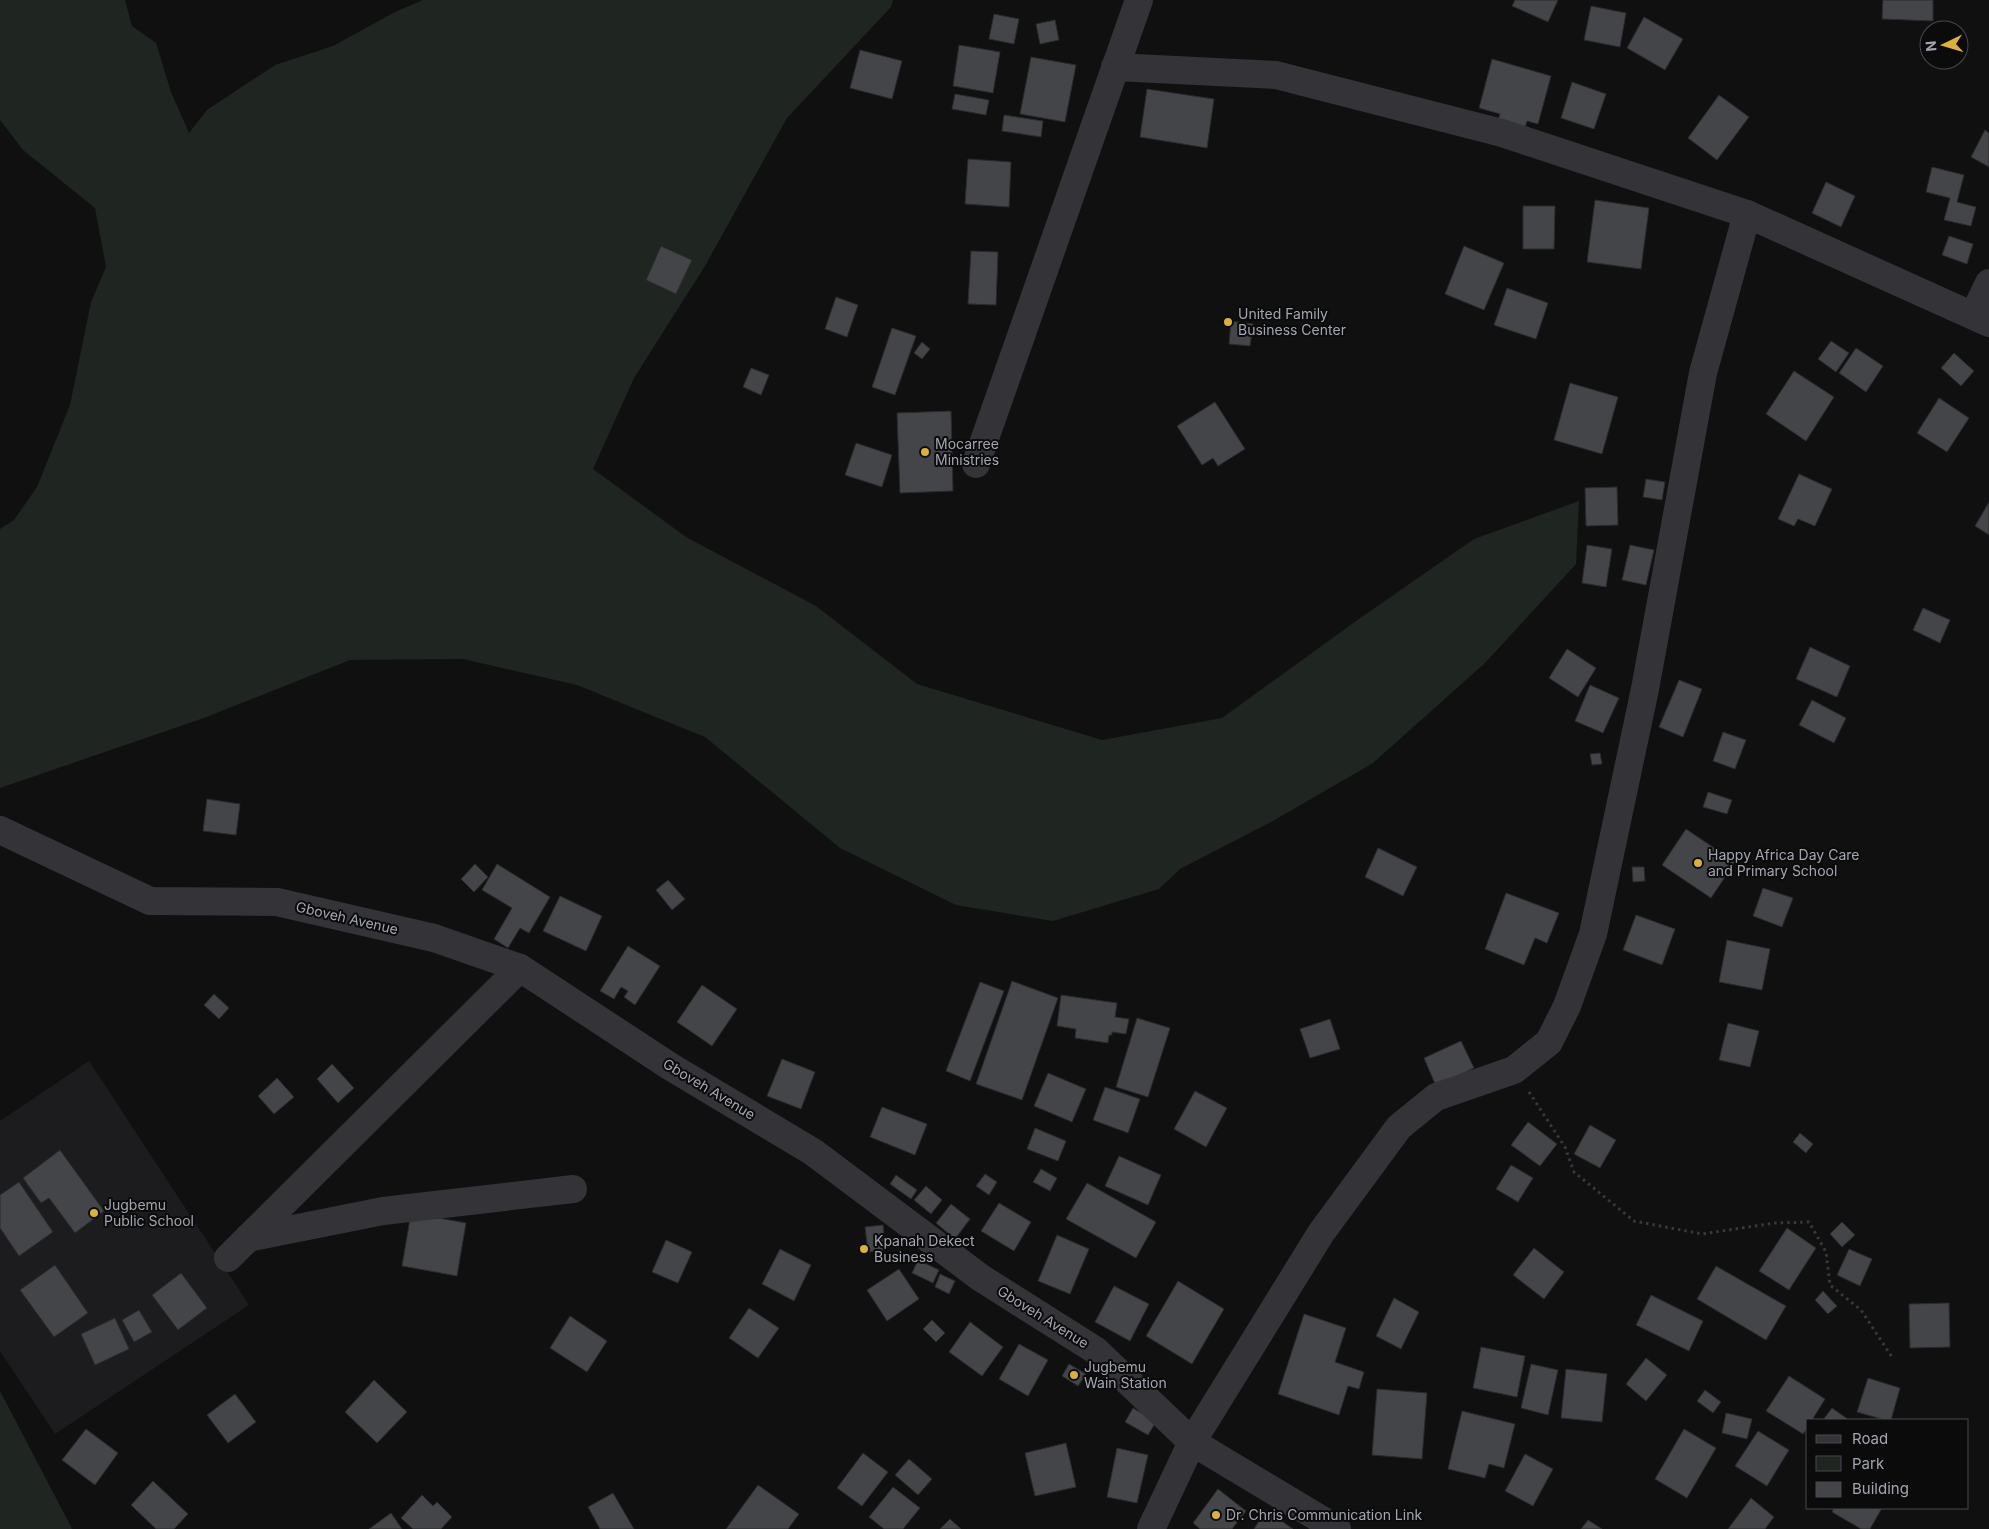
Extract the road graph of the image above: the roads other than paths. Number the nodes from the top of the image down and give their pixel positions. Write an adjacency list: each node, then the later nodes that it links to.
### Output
1 (1139, 0): 2 (street)
2 (1116, 66): 3 (street); 6 (street)
3 (1747, 214): 5 (street); 12 (street)
4 (1989, 283): 5 (street)
5 (1981, 319)
6 (976, 464)
7 (0, 830): 8 (street, Gboveh Avenue)
8 (520, 968): 10 (street); 12 (street, Gboveh Avenue)
9 (573, 1189): 10 (street)
10 (248, 1238): 11 (street)
11 (228, 1258)
12 (1192, 1442): 13 (street); 14 (street, Gboveh Avenue)
13 (1151, 1529)
14 (1337, 1529)

